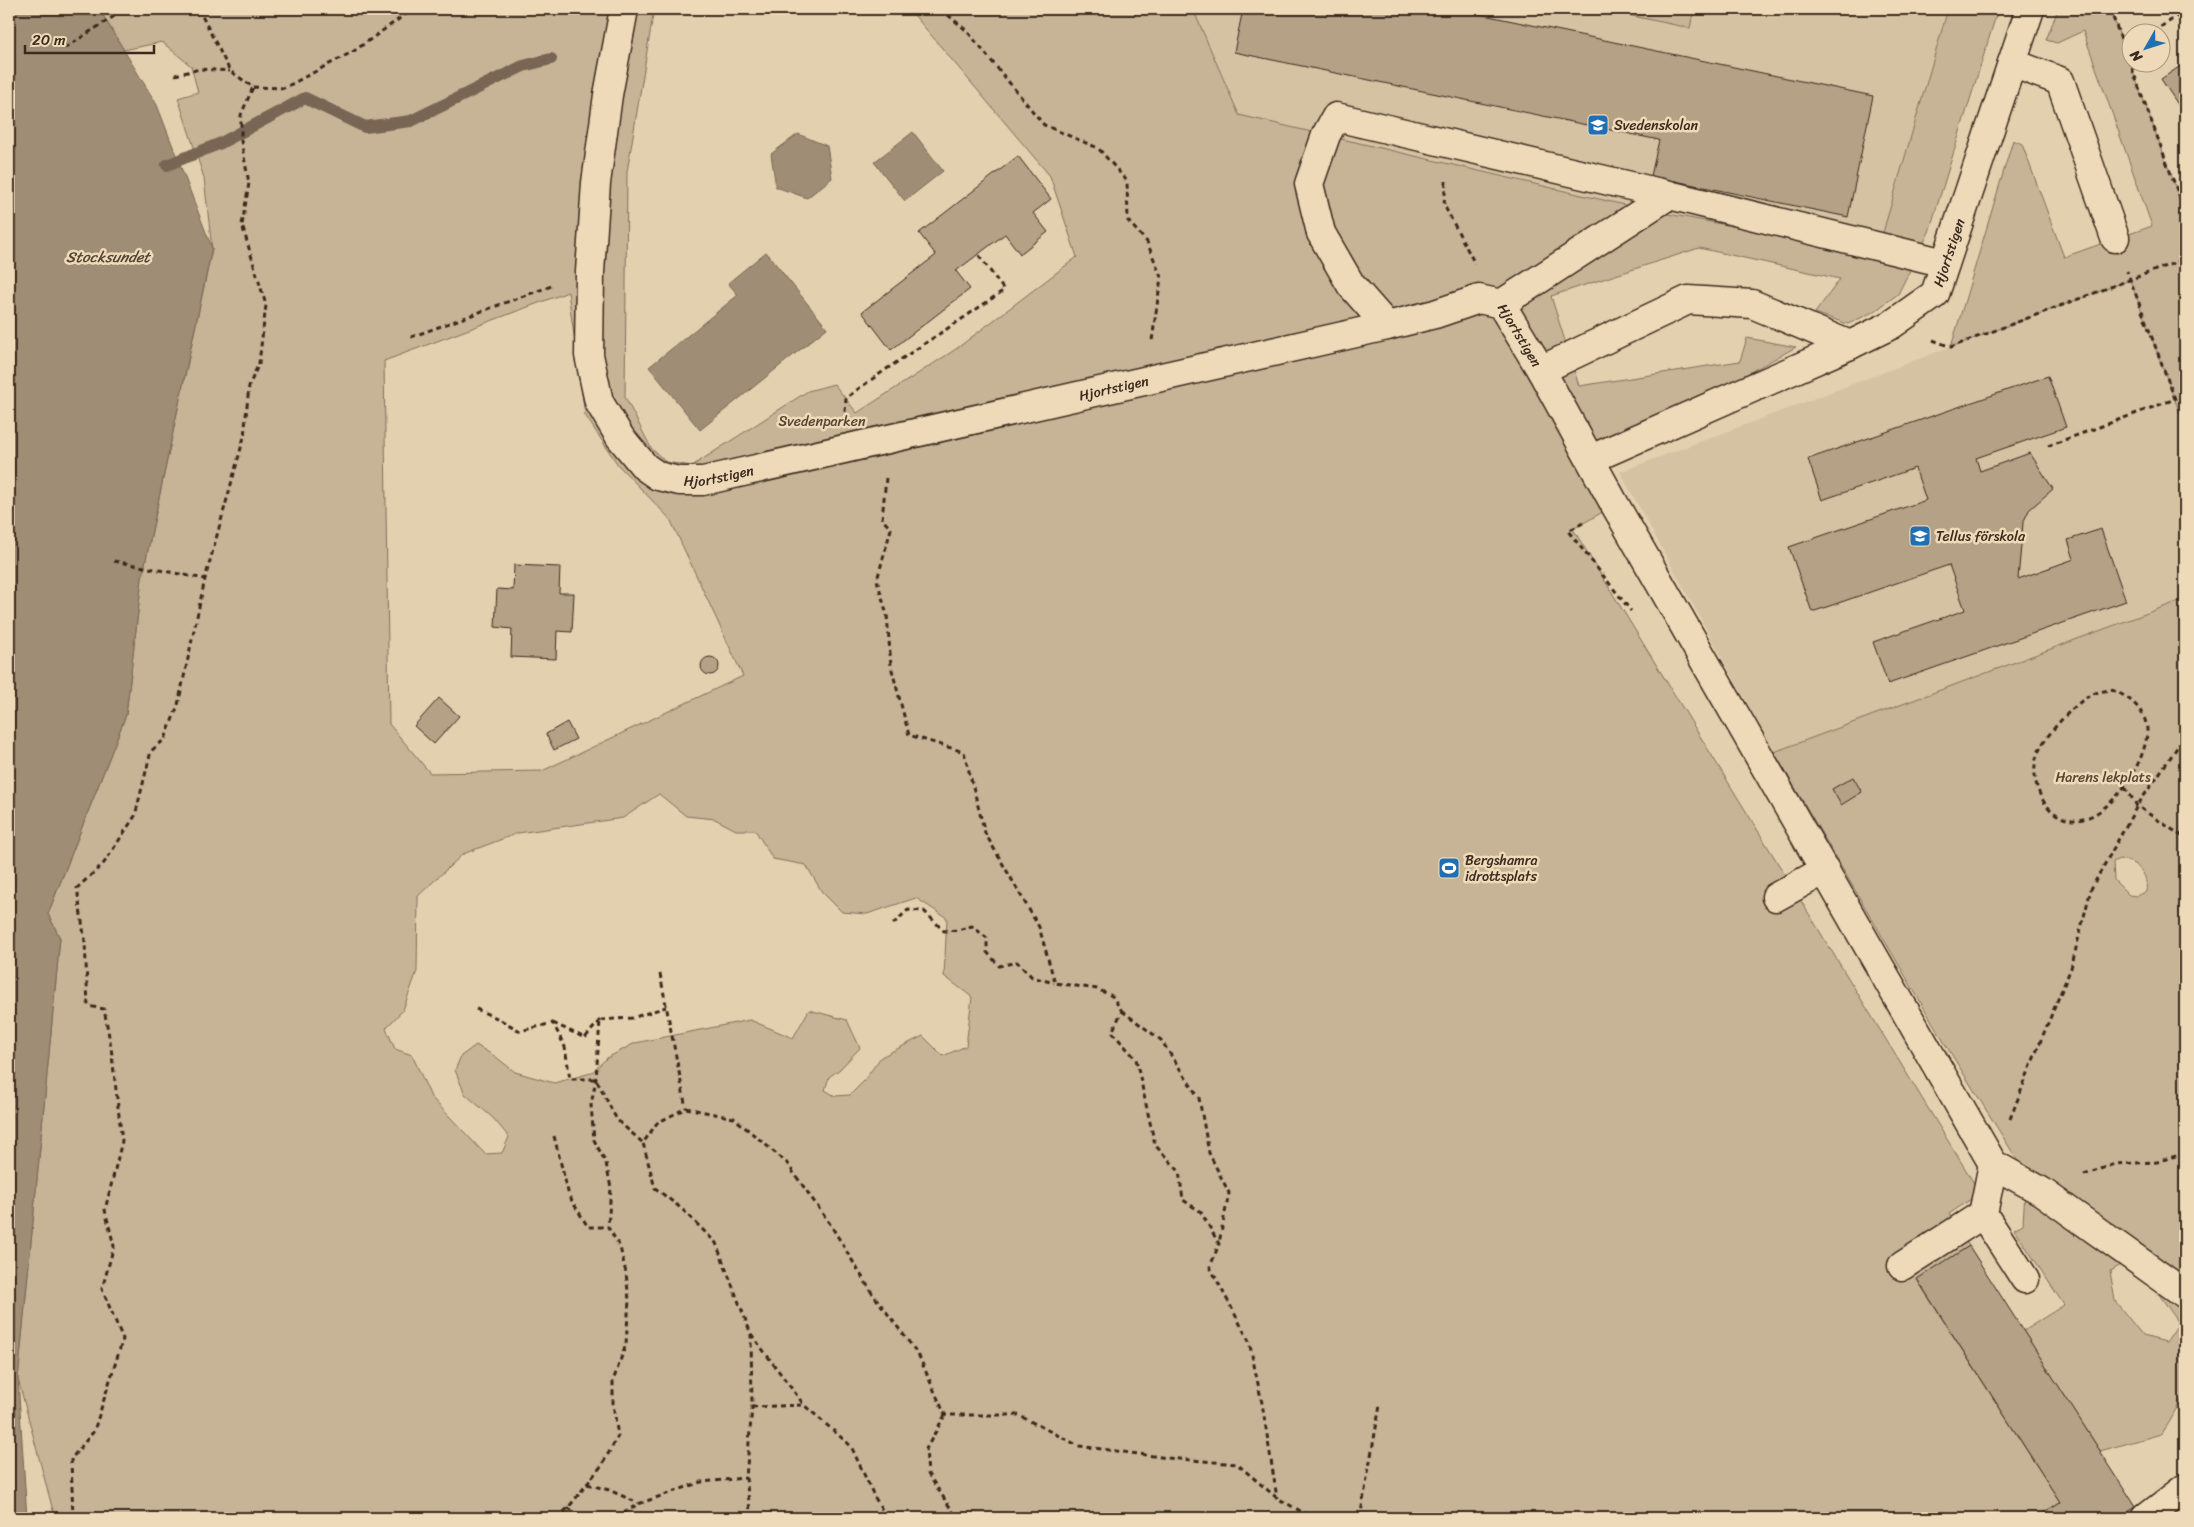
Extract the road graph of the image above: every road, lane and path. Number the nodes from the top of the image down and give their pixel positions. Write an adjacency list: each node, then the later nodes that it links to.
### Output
1 (122, 9): 13 (path)
2 (195, 9): 15 (path)
3 (287, 9): 4 (path)
4 (299, 9)
5 (413, 9): 18 (path)
6 (624, 9): 26 (street)
7 (941, 9): 34 (path)
8 (2030, 9): 14 (street, Hjortstigen)
9 (2110, 9): 12 (path)
10 (2185, 11): 11 (path)
11 (2168, 22)
12 (2122, 43)
13 (65, 48)
14 (2012, 63): 22 (street); 25 (street, Hjortstigen)
15 (230, 71): 17 (path); 18 (path)
16 (2133, 72): 21 (path)
17 (175, 76)
18 (253, 87): 42 (path)
19 (1456, 146): 20 (street); 28 (path); 30 (street)
20 (1669, 195): 25 (street); 28 (street)
21 (2185, 212)
22 (2115, 238): 27 (path)
23 (978, 254): 37 (path)
24 (2185, 259): 27 (path)
25 (1945, 263): 29 (street, Hjortstigen)
26 (590, 272): 31 (path); 37 (street, Hjortstigen)
27 (2130, 280): 29 (path); 36 (path)
28 (1490, 302): 30 (street, Hjortstigen); 33 (street, Hjortstigen)
29 (1891, 325): 32 (street, Hjortstigen)
30 (1388, 326): 34 (street, Hjortstigen)
31 (410, 337)
32 (1850, 345): 33 (street); 38 (street, Hjortstigen)
33 (1541, 370): 38 (street, Hjortstigen)
34 (1144, 381): 35 (street, Hjortstigen)
35 (891, 438): 37 (street, Hjortstigen); 51 (path)
36 (2048, 446)
37 (842, 450)
38 (1591, 459): 47 (street)
39 (1573, 529): 40 (path)
40 (1568, 531)
41 (114, 561): 42 (path)
42 (205, 579): 81 (path)
43 (2185, 736): 45 (path)
44 (2125, 787): 44 (path); 45 (path)
45 (2137, 806): 46 (path); 62 (path)
46 (2185, 838)
47 (1825, 870): 48 (street); 62 (street)
48 (1776, 897)
49 (893, 924): 51 (path)
50 (660, 974): 52 (path)
51 (1055, 984): 54 (path)
52 (666, 1007): 55 (path); 58 (path)
53 (476, 1009): 56 (path)
54 (1122, 1011): 66 (path); 66 (path)
55 (600, 1020): 56 (path); 57 (path)
56 (552, 1023): 57 (path)
57 (596, 1079): 60 (path); 65 (path)
58 (686, 1108): 60 (path); 74 (path)
59 (554, 1136): 65 (path)
60 (643, 1143): 70 (path)
61 (2185, 1153): 63 (path)
62 (1993, 1164): 63 (street); 64 (street)
63 (2041, 1191): 69 (street)
64 (1983, 1214): 67 (street); 68 (street)
65 (608, 1227): 76 (path)
66 (1219, 1244): 78 (path)
67 (1902, 1266)
68 (2026, 1279)
69 (2185, 1294)
70 (751, 1334): 72 (path); 73 (path)
71 (1380, 1405): 89 (path)
72 (804, 1406): 73 (path); 86 (path)
73 (752, 1407): 75 (path)
74 (945, 1416): 78 (path); 87 (path)
75 (746, 1478): 79 (path); 85 (path)
76 (587, 1484): 79 (path); 80 (path)
77 (2185, 1488): 90 (street)
78 (1277, 1498): 88 (path)
79 (638, 1504): 84 (path)
80 (568, 1508): 82 (path); 83 (path)
81 (73, 1518)
82 (557, 1518)
83 (585, 1518)
84 (616, 1518)
85 (751, 1518)
86 (887, 1518)
87 (957, 1518)
88 (1313, 1518)
89 (1360, 1518)
90 (2146, 1518)

